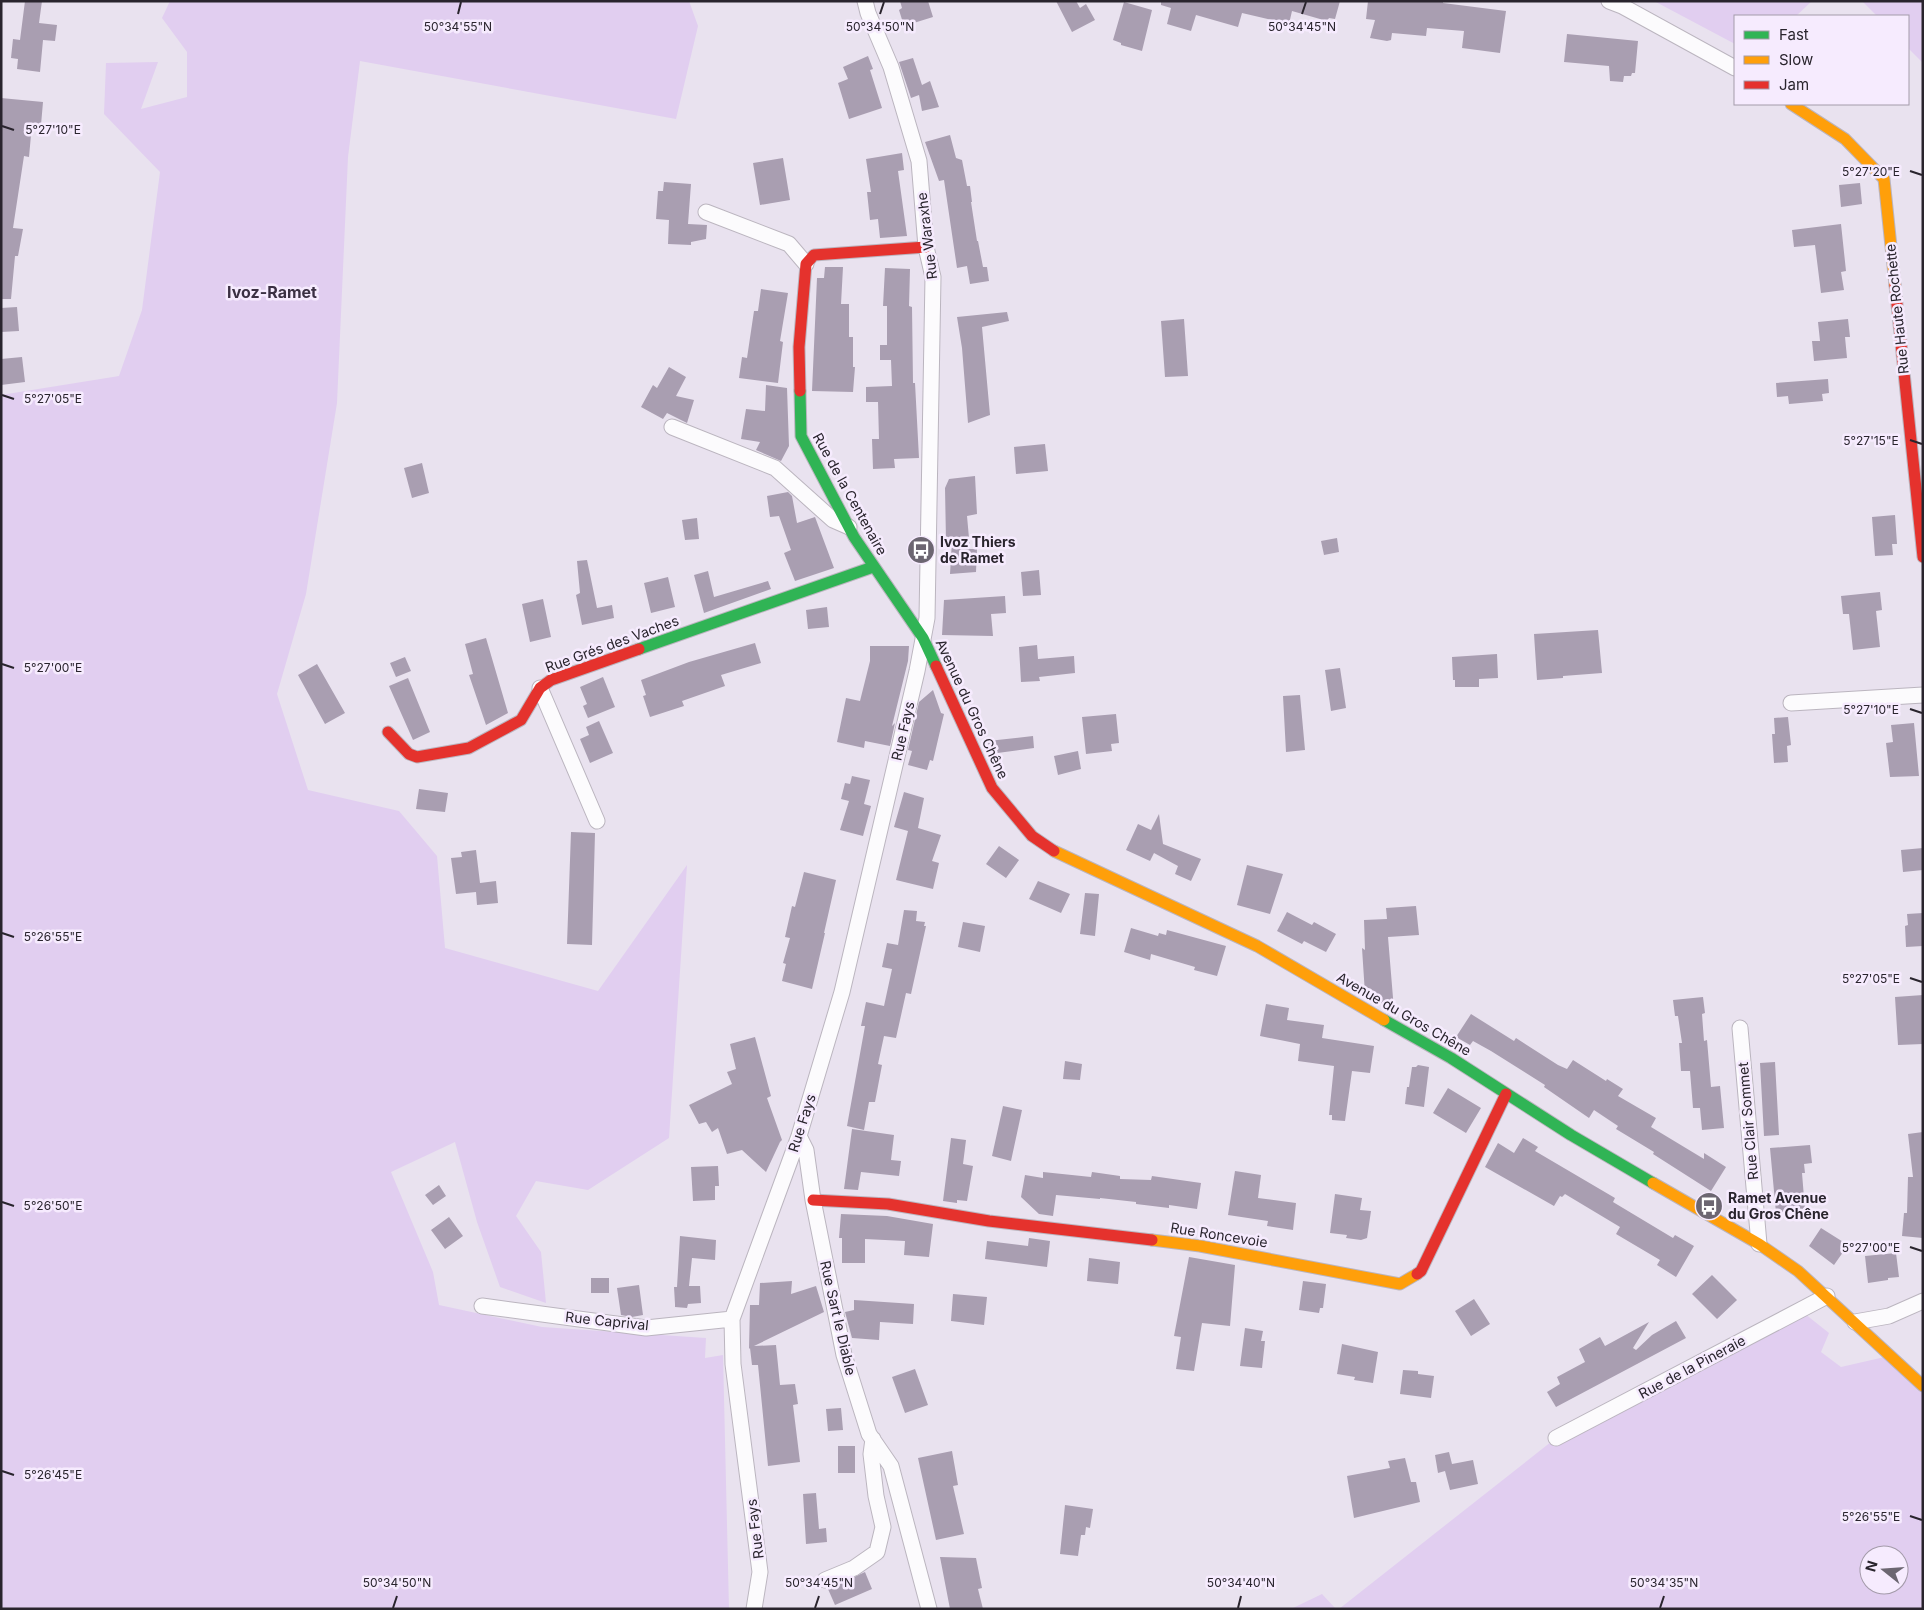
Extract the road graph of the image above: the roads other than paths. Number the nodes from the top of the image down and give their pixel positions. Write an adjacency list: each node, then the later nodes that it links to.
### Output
1 (865, 1): 6 (street, Rue Waraxhe)
2 (1609, 1): 3 (street)
3 (1734, 67)
4 (1793, 105): 10 (street, Rue Haute Rochette)
5 (706, 212): 7 (street)
6 (926, 247): 7 (street); 12 (street, Rue Waraxhe)
7 (806, 264): 9 (street, Rue de la Centenaire)
8 (672, 427): 9 (street)
9 (849, 527): 11 (street, Rue de la Centenaire)
10 (1923, 558)
11 (873, 567): 12 (street, Rue de la Centenaire); 13 (street, Rue Grés des Vaches)
12 (923, 638): 19 (street, Avenue du Gros Chêne); 20 (street, Rue Fays)
13 (540, 688): 16 (street, Rue Grés des Vaches); 17 (street)
14 (1923, 696): 15 (street)
15 (1791, 703)
16 (388, 732)
17 (597, 821)
18 (1740, 1028): 22 (street, Rue Clair Sommet)
19 (1506, 1094): 21 (street, Rue Roncevoie); 22 (street, Avenue du Gros Chêne)
20 (799, 1136): 21 (street, Rue Sart le Diable); 26 (street, Rue Fays)
21 (813, 1200): 30 (street, Rue Sart le Diable)
22 (1759, 1244): 23 (street, Avenue du Gros Chêne)
23 (1827, 1296): 27 (street, Avenue du Gros Chêne); 29 (street, Rue de la Pineraie)
24 (1923, 1301): 27 (street)
25 (482, 1306): 26 (street, Rue Caprival)
26 (732, 1319): 32 (street, Rue Fays)
27 (1855, 1322): 28 (street, Avenue du Gros Chêne)
28 (1923, 1386)
29 (1556, 1438)
30 (873, 1440): 31 (street); 33 (street, Rue Sart le Diable)
31 (825, 1580)
32 (754, 1609)
33 (929, 1609)

